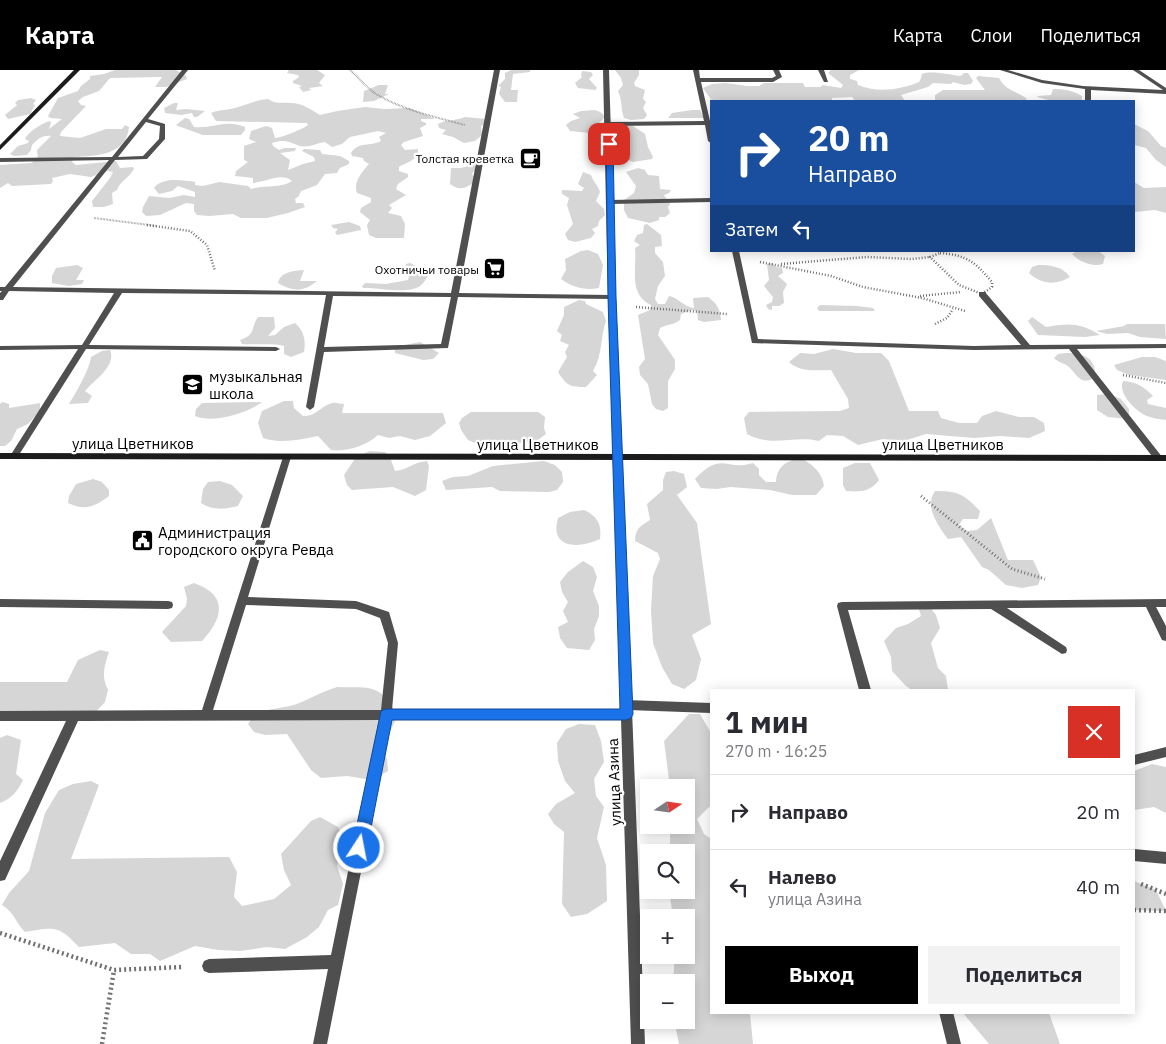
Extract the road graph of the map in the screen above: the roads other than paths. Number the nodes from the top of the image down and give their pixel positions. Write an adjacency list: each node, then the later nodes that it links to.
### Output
1 (77, 70): 18 (street)
2 (185, 70): 15 (street)
3 (497, 70): 27 (street)
4 (606, 70): 17 (street, улица Азина)
5 (696, 70): 10 (street)
6 (776, 70): 10 (street)
7 (821, 70): 11 (street)
8 (1003, 70): 12 (street)
9 (1136, 70): 13 (street)
10 (698, 80): 16 (street)
11 (826, 82)
12 (1088, 87): 13 (street); 14 (street)
13 (1166, 91)
14 (1088, 100)
15 (144, 120): 19 (street); 19 (street)
16 (709, 123): 17 (street)
17 (609, 124): 22 (street, улица Азина)
18 (0, 148)
19 (113, 158): 20 (street); 24 (street)
20 (0, 160)
21 (710, 200): 22 (street)
22 (610, 202): 30 (street, улица Азина)
23 (736, 255): 33 (street)
24 (4, 289): 25 (street); 29 (street)
25 (119, 290): 26 (street); 32 (street)
26 (330, 293): 27 (street); 37 (street)
27 (454, 294): 30 (street); 37 (street)
28 (982, 294): 33 (street)
29 (0, 298)
30 (612, 302): 42 (street, улица Азина)
31 (1166, 346): 34 (street)
32 (84, 347): 35 (street); 36 (street); 40 (street)
33 (1027, 347): 34 (street)
34 (1071, 347): 43 (street)
35 (0, 348)
36 (276, 349)
37 (320, 350): 38 (street)
38 (310, 407)
39 (0, 456): 40 (street, улица Цветников)
40 (14, 456): 41 (street, улица Цветников)
41 (287, 457): 42 (street, улица Цветников); 44 (street)
42 (618, 458): 43 (street, улица Цветников); 54 (street, улица Азина)
43 (1162, 458)
44 (242, 601): 55 (street); 56 (street)
45 (0, 603): 48 (street)
46 (1149, 603): 47 (street); 49 (street); 50 (street)
47 (1166, 603)
48 (168, 605)
49 (993, 605): 51 (street); 52 (street)
50 (1166, 637)
51 (1062, 650)
52 (865, 689)
53 (710, 708): 54 (street)
54 (626, 710): 56 (street); 68 (street, улица Азина)
55 (206, 715): 56 (street); 58 (street)
56 (386, 715): 64 (street)
57 (0, 716): 58 (street)
58 (74, 716): 63 (street)
59 (1166, 752): 60 (street)
60 (1135, 760)
61 (1135, 855): 62 (street)
62 (1166, 858)
63 (0, 875)
64 (337, 962): 65 (street); 67 (street)
65 (209, 966)
66 (946, 1014): 69 (street)
67 (320, 1044)
68 (638, 1044)
69 (954, 1044)

